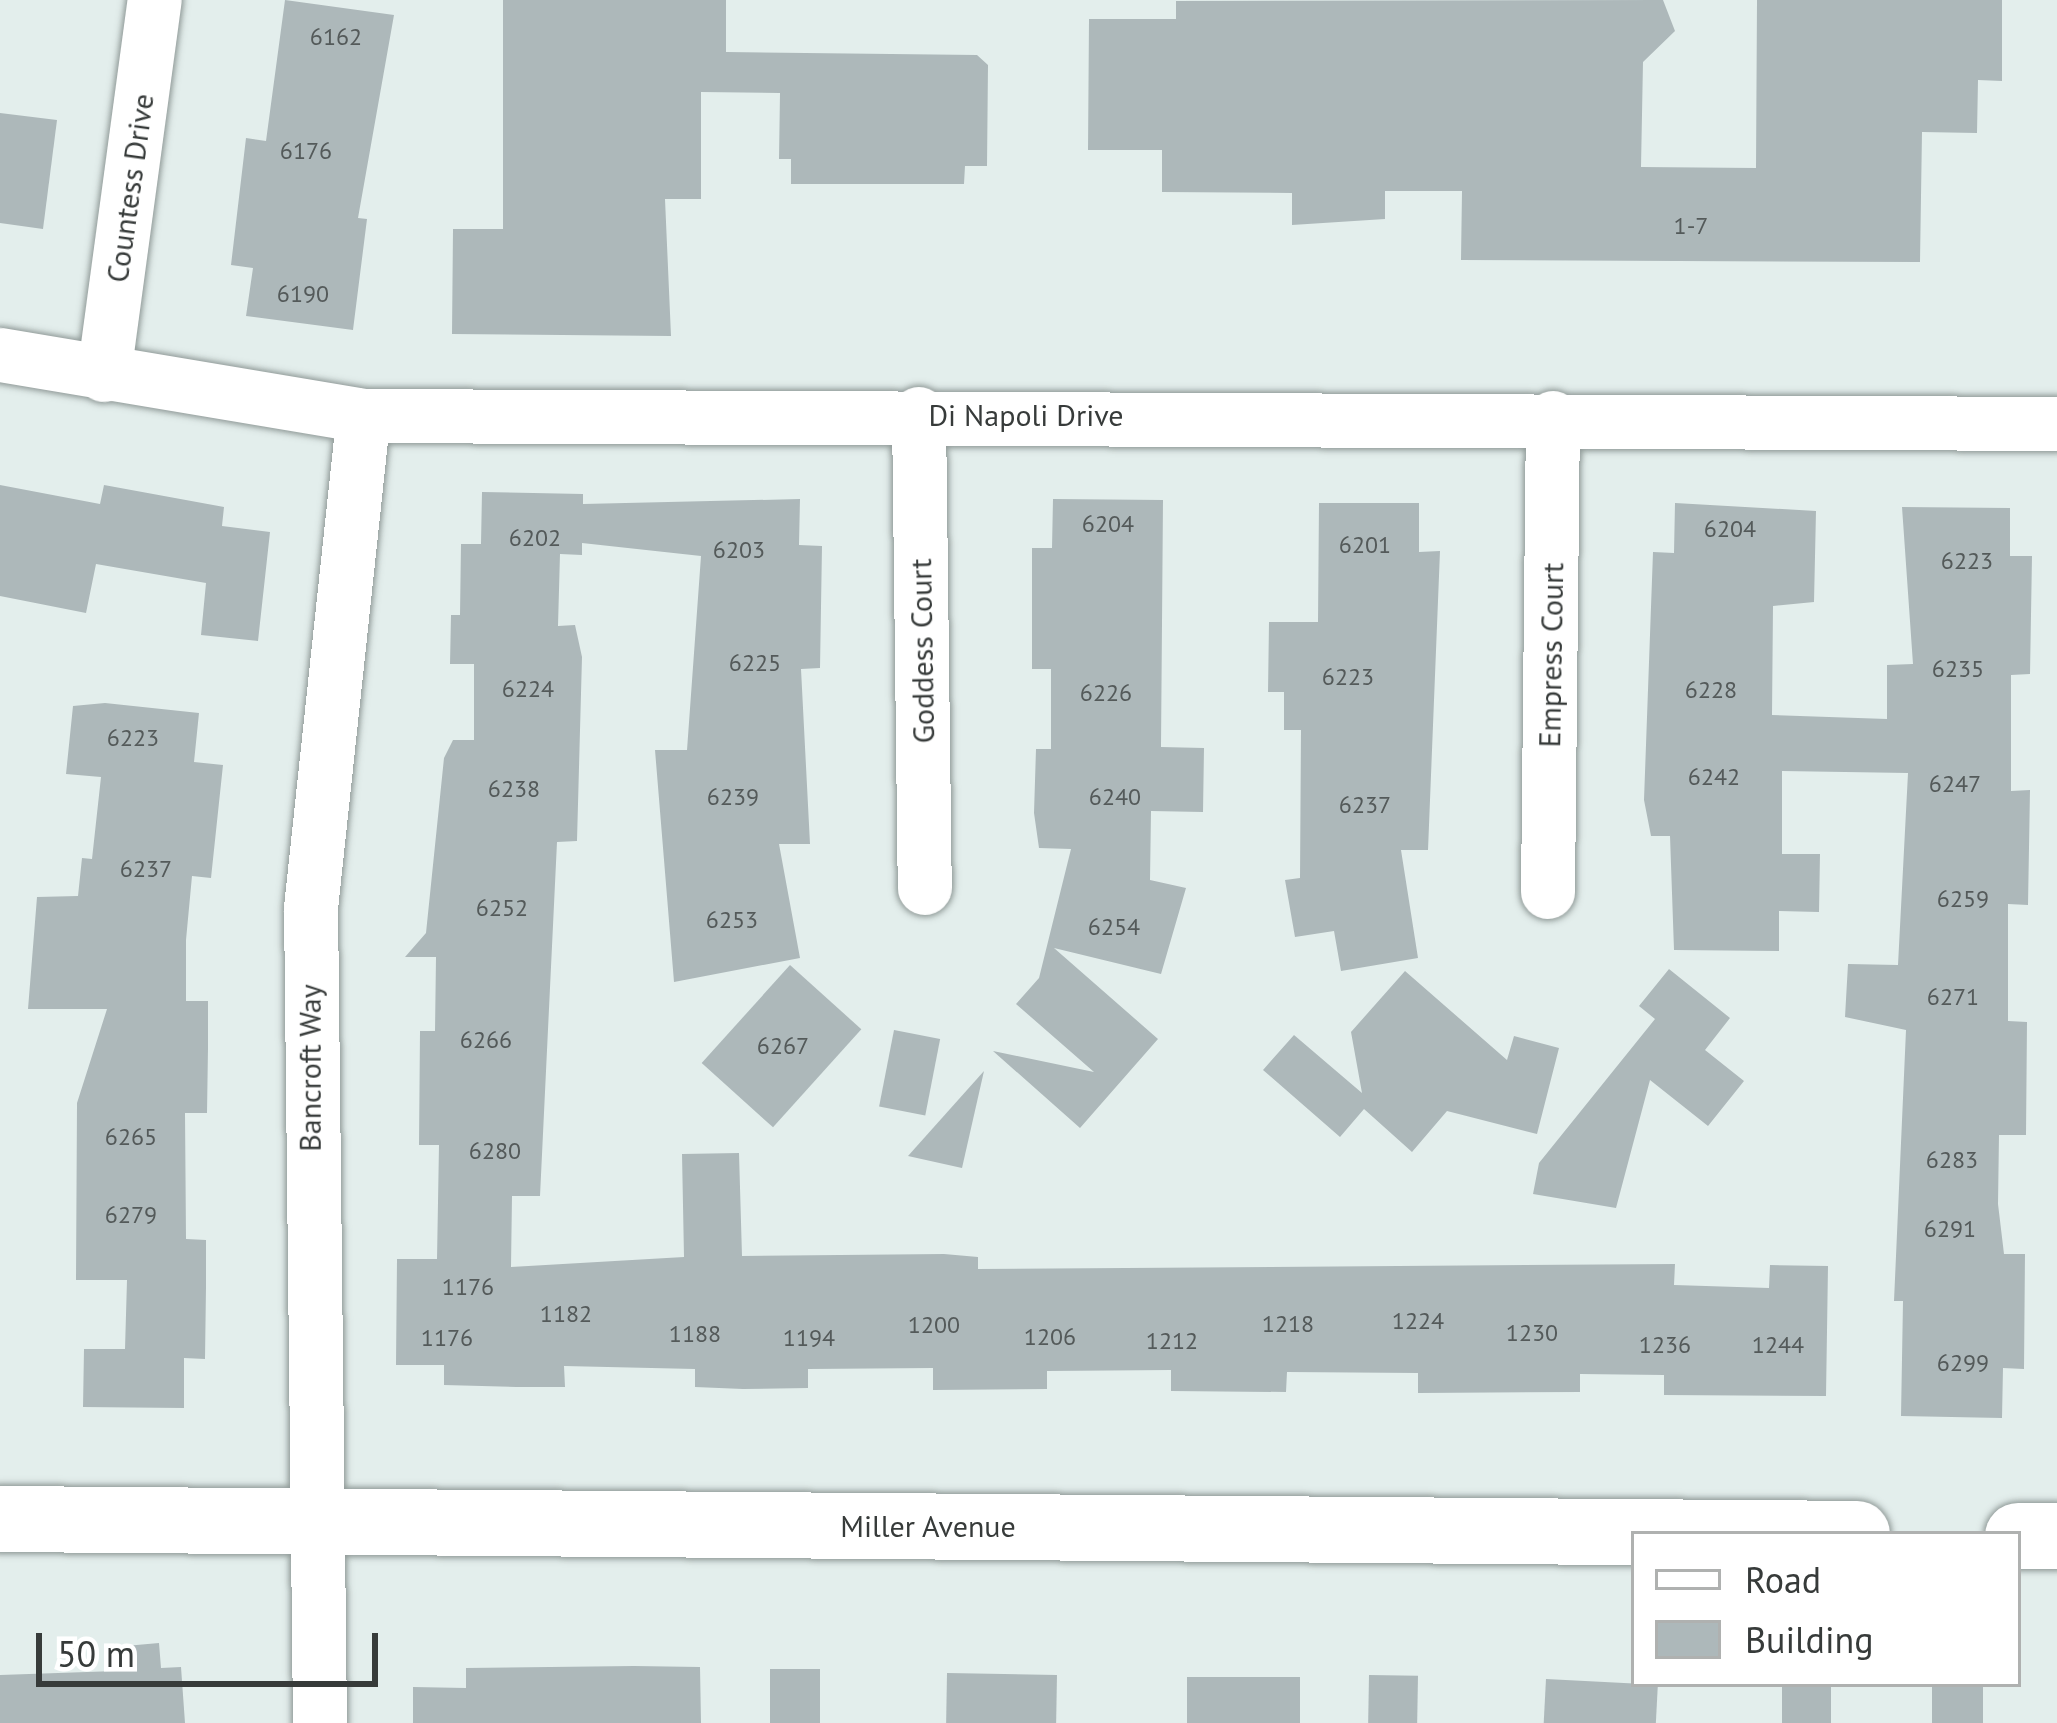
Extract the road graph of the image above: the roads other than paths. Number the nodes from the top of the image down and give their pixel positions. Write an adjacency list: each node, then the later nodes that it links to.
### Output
1 (155, 0): 3 (street, Countess Drive)
2 (0, 355): 3 (street, Di Napoli Drive)
3 (104, 375): 5 (street, Di Napoli Drive)
4 (920, 414): 5 (street, Di Napoli Drive); 6 (street, Di Napoli Drive); 8 (street, Goddess Court)
5 (364, 416): 11 (street, Bancroft Way)
6 (1553, 418): 7 (street, Di Napoli Drive); 9 (street, Empress Court)
7 (2057, 424)
8 (925, 888)
9 (1548, 892)
10 (0, 1520): 11 (main road, Miller Avenue)
11 (310, 1521): 12 (main road, Miller Avenue); 15 (street, Bancroft Way)
12 (1631, 1532)
13 (2021, 1536): 14 (main road)
14 (2057, 1536)
15 (320, 1723)

